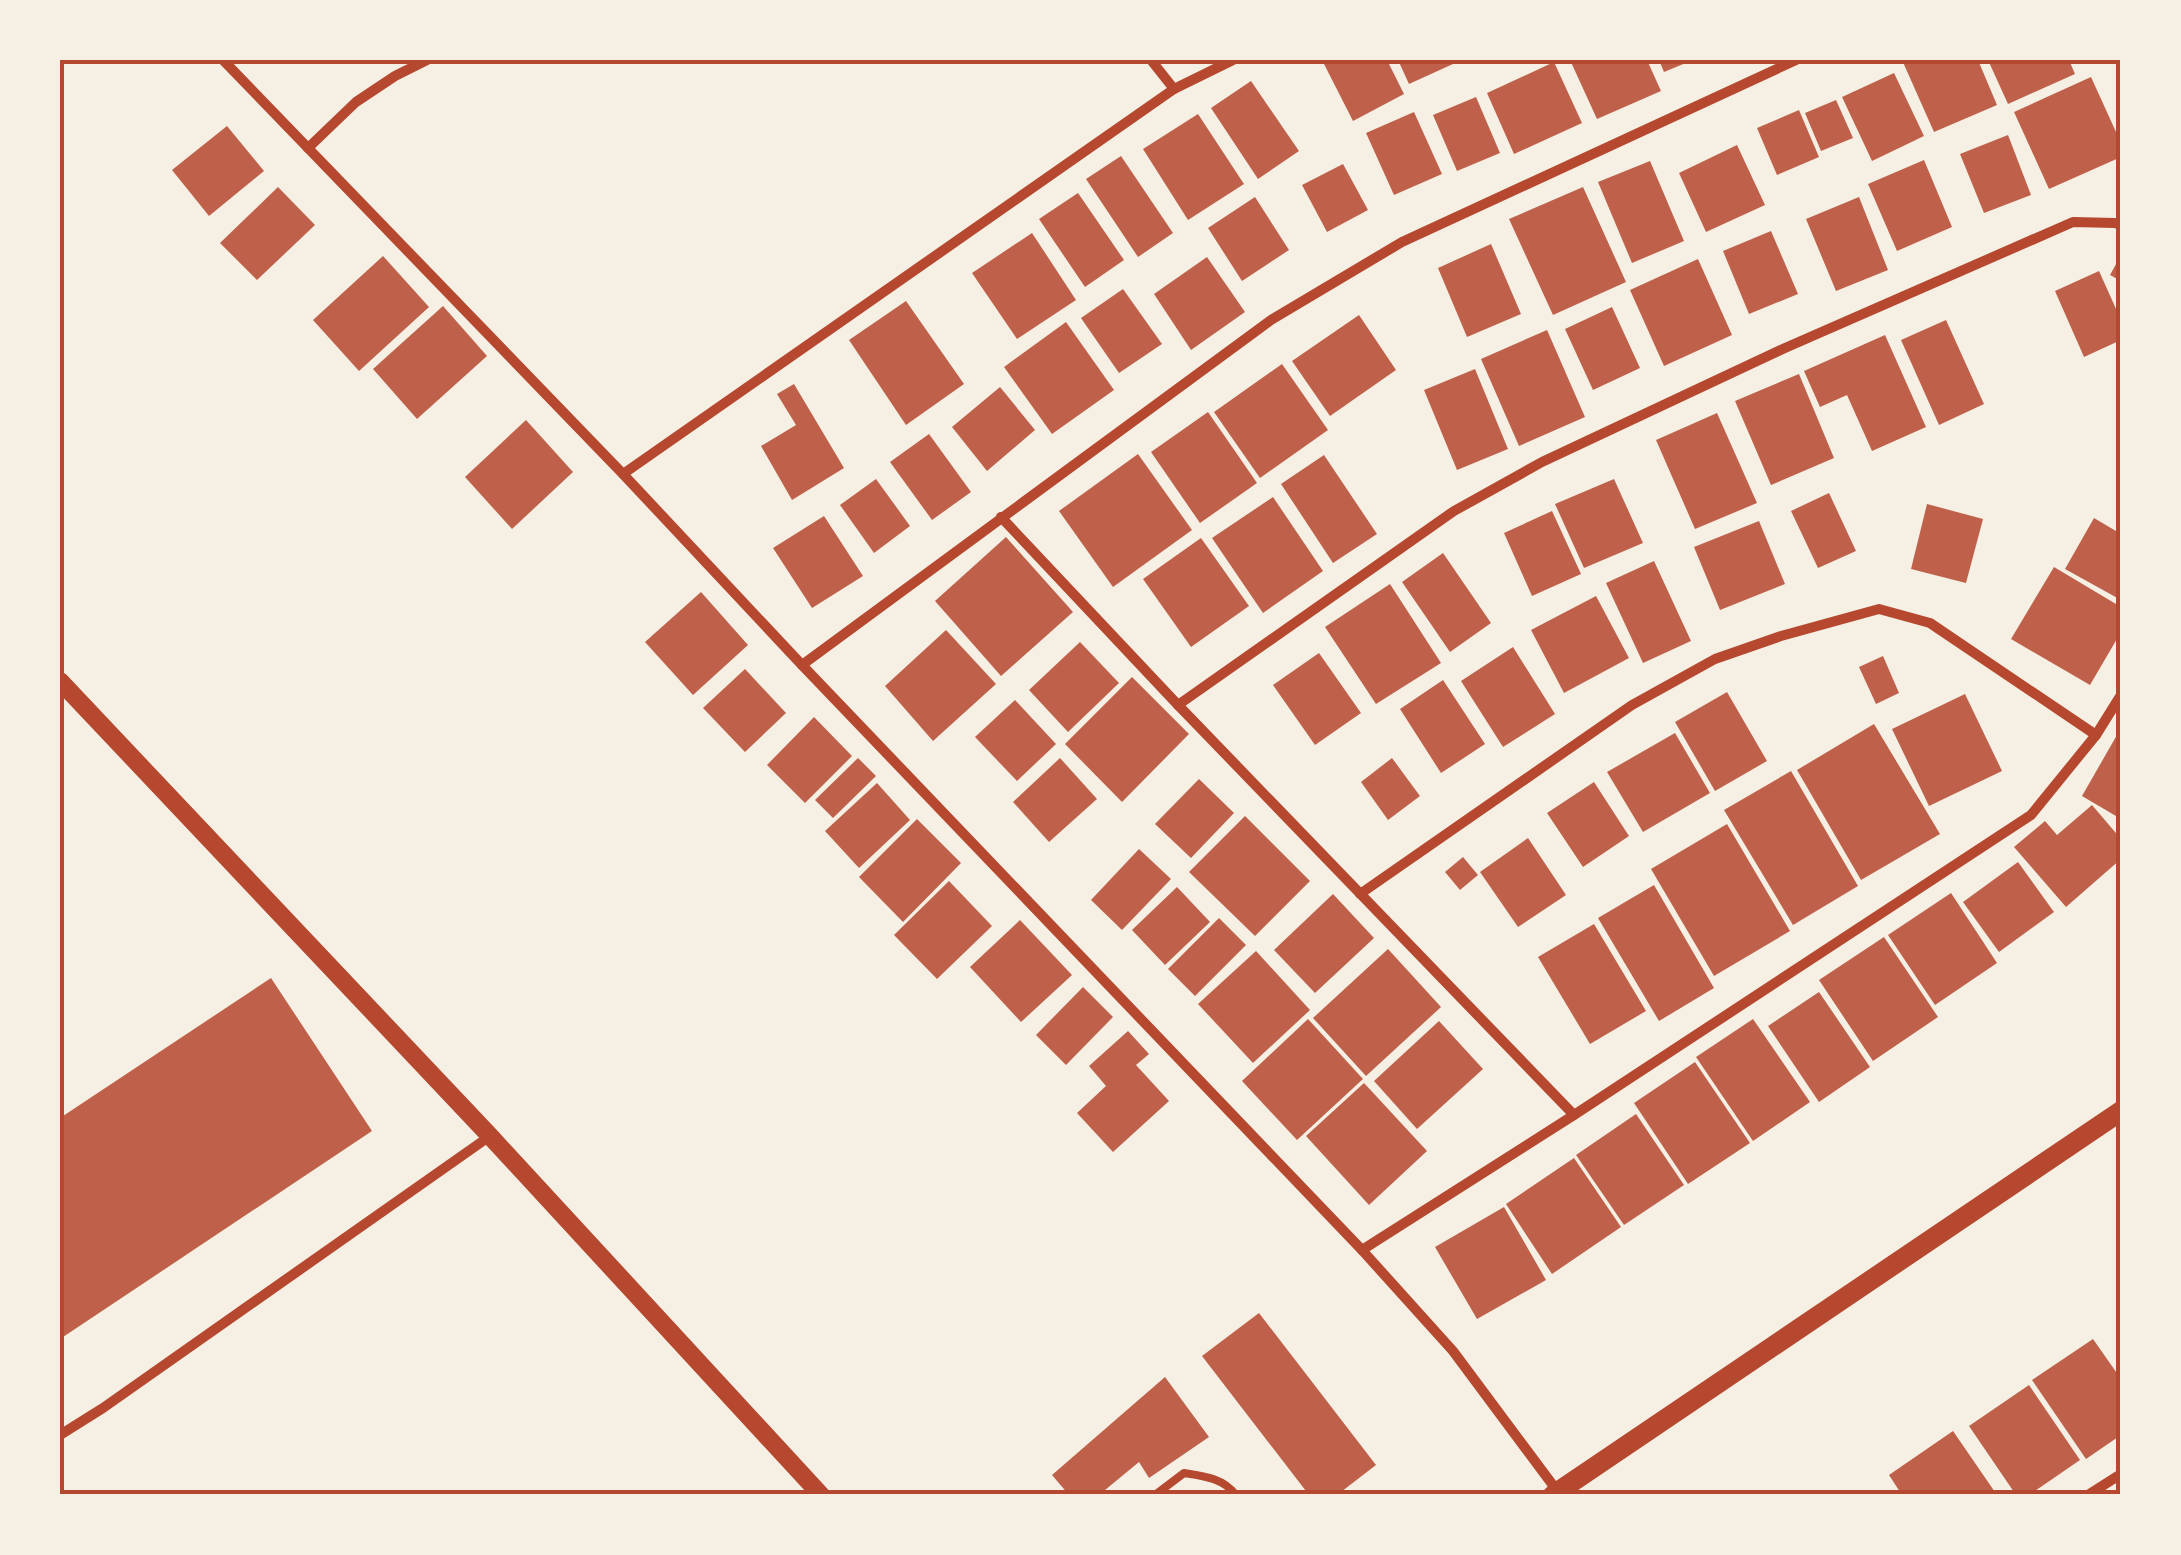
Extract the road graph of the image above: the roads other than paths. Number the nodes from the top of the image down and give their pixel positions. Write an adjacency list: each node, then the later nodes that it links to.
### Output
1 (224, 60): 7 (street)
2 (427, 60): 7 (street)
3 (1151, 60): 6 (street)
4 (1233, 60): 6 (street)
5 (1796, 60): 10 (street)
6 (1174, 88): 9 (street)
7 (308, 148): 9 (street)
8 (2121, 226): 14 (street)
9 (623, 474): 11 (street)
10 (1001, 517): 11 (street); 14 (street)
11 (802, 665): 20 (street)
12 (64, 692): 19 (street)
13 (2121, 695): 15 (street)
14 (1178, 705): 16 (street)
15 (2096, 736): 16 (street); 18 (street)
16 (1360, 894): 18 (street)
17 (2121, 1111): 23 (main road)
18 (1574, 1115): 20 (street)
19 (490, 1136): 21 (street); 24 (street)
20 (1362, 1250): 23 (street)
21 (60, 1436)
22 (2121, 1474): 27 (street)
23 (1557, 1494)
24 (821, 1495)
25 (1155, 1495): 26 (lane)
26 (1236, 1495)
27 (2088, 1495)

